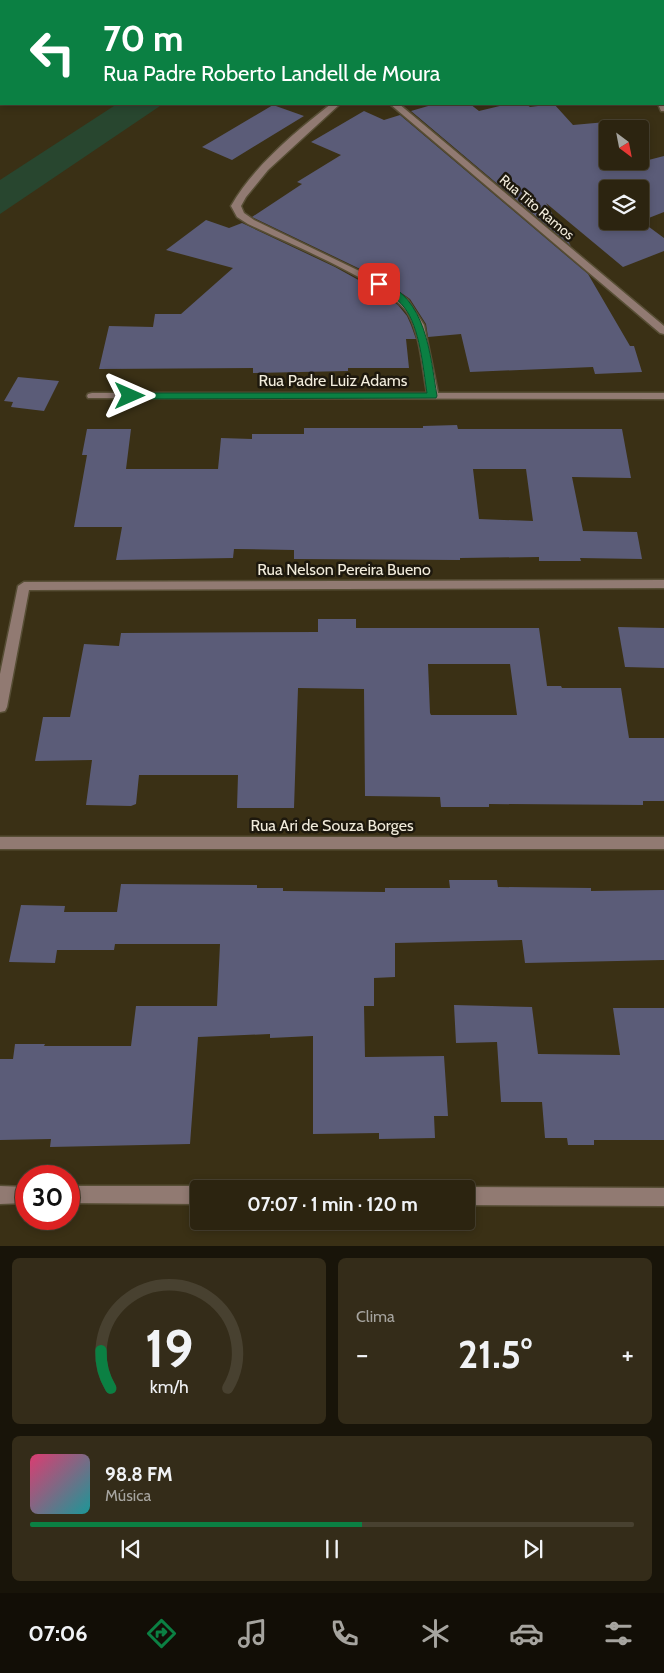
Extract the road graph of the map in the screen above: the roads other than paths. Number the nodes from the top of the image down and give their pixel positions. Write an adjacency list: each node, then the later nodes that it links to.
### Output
1 (335, 105): 5 (street)
2 (395, 105): 3 (street, Rua Tito Ramos)
3 (664, 331)
4 (92, 396): 5 (street, Rua Padre Luiz Adams)
5 (433, 396): 6 (street, Rua Padre Luiz Adams)
6 (664, 396)
7 (664, 584): 8 (street, Rua Nelson Pereira Bueno)
8 (0, 707)
9 (0, 843): 10 (street, Rua Ari de Souza Borges)
10 (664, 843)
11 (0, 1195): 12 (street)
12 (15, 1195)
13 (80, 1195): 14 (street)
14 (190, 1195)
15 (475, 1196): 16 (street)
16 (664, 1197)

